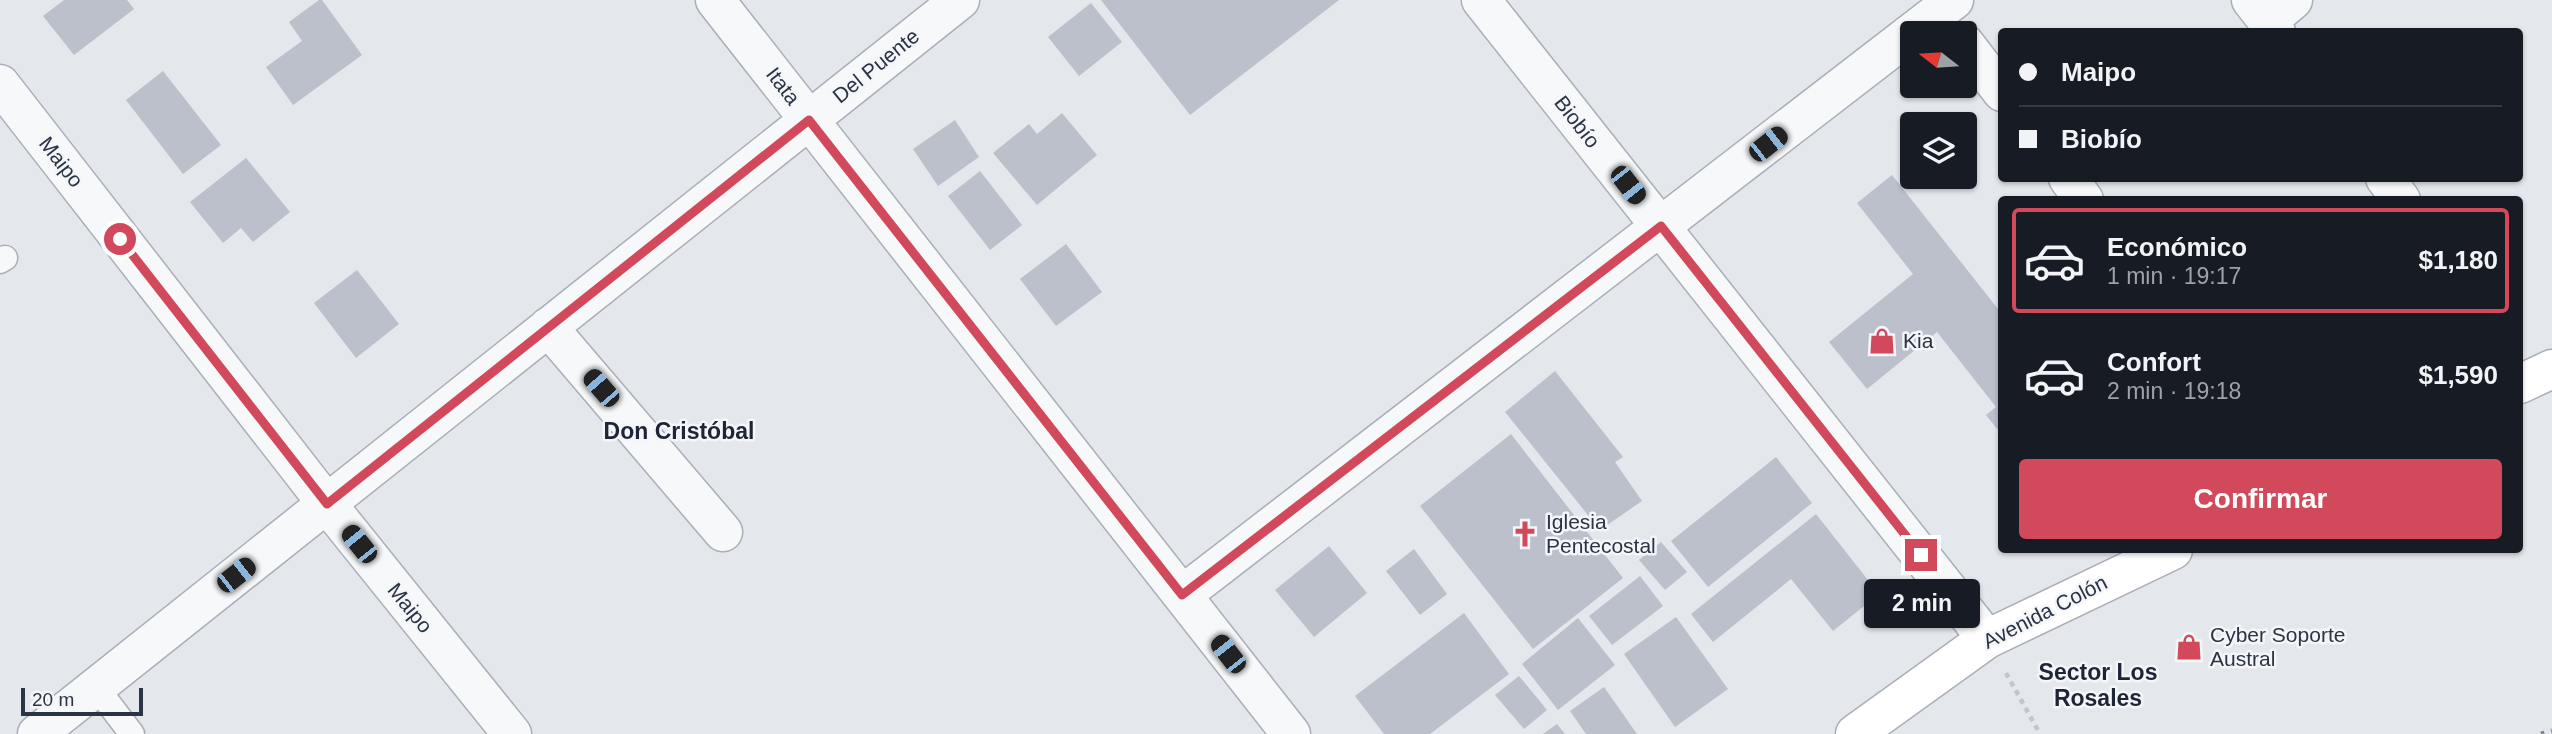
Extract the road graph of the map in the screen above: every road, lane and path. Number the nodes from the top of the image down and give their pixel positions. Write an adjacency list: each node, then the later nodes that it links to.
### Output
1 (715, 0): 8 (street, Itata)
2 (960, 0): 8 (street, Del Puente)
3 (1481, 0): 9 (street, Biobío)
4 (1946, 11): 9 (street)
5 (1978, 61): 7 (street)
6 (0, 84): 11 (street, Maipo)
7 (1998, 87)
8 (809, 120): 10 (street, Del Puente); 14 (street, Itata)
9 (1661, 226): 14 (street); 15 (street, Biobío)
10 (548, 327): 11 (street, Del Puente); 12 (street)
11 (327, 504): 16 (street, Del Puente); 19 (street, Maipo)
12 (723, 532)
13 (2167, 553): 15 (main road, Avenida Colón)
14 (1182, 595): 20 (street, Itata)
15 (1987, 639): 21 (main road, Avenida Colón); 22 (path)
16 (96, 687): 17 (street, Del Puente); 18 (lane)
17 (37, 734)
18 (132, 734)
19 (512, 734)
20 (1291, 734)
21 (1855, 734)
22 (2040, 734)

